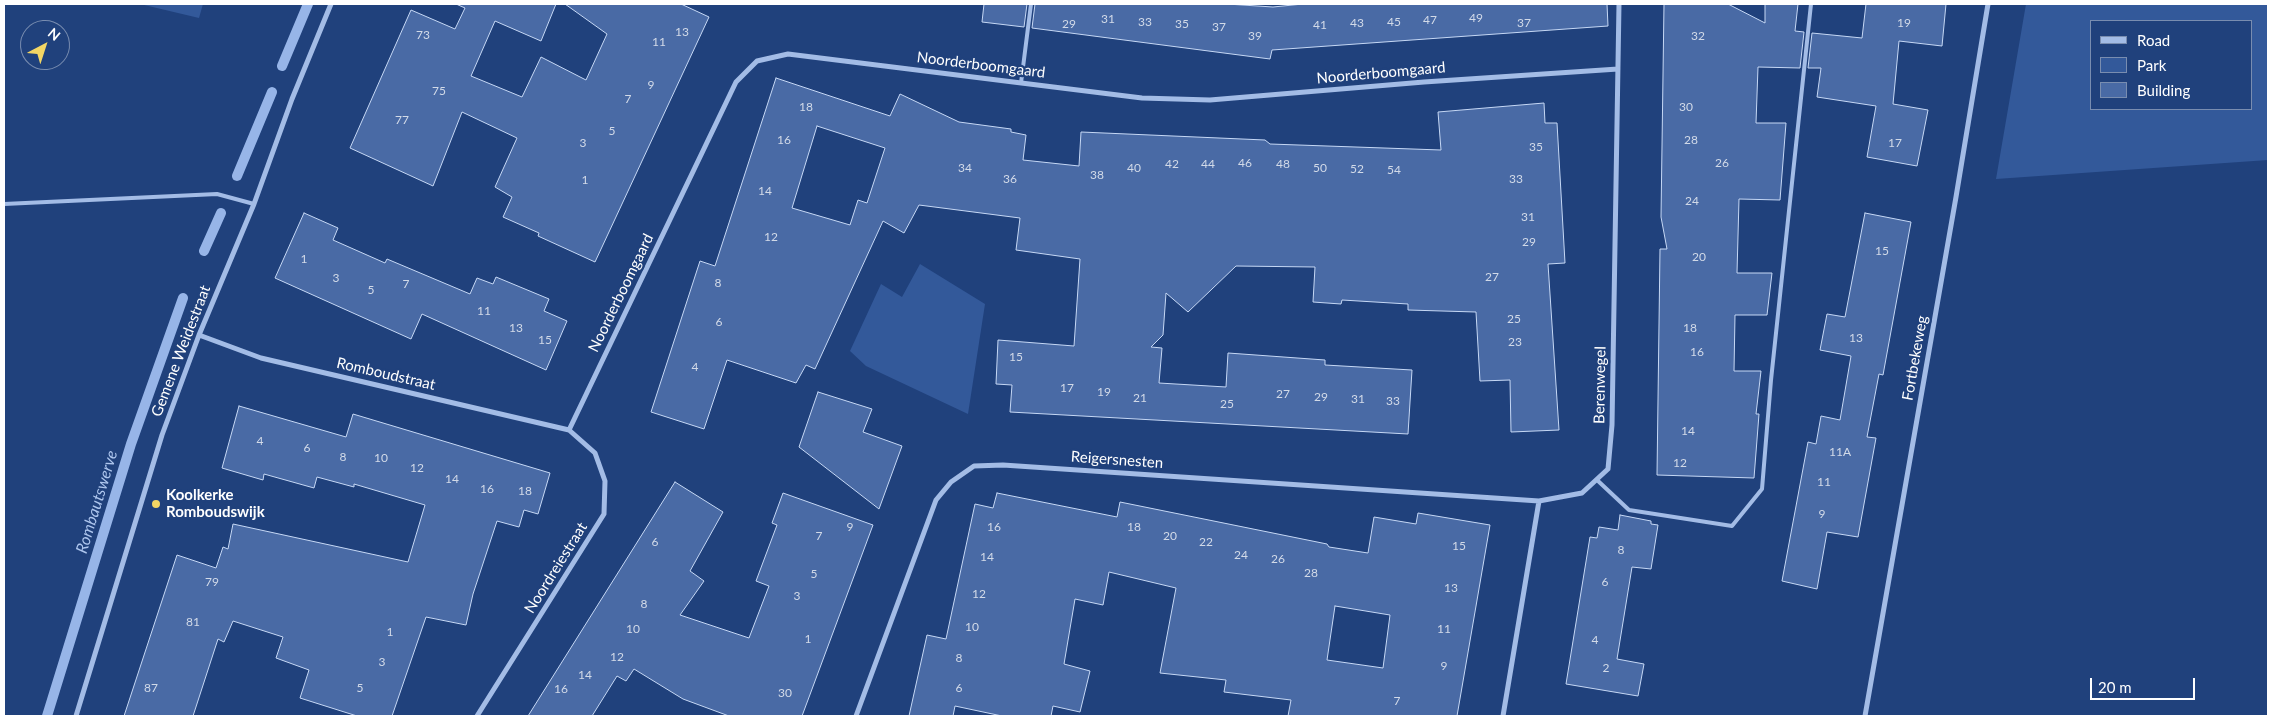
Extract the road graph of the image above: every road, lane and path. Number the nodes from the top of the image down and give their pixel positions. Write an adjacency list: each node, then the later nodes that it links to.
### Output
1 (331, 4): 9 (street, Gemene Weidestraat)
2 (1031, 4): 7 (lane)
3 (1619, 4): 6 (street, Berenwegel)
4 (1811, 4): 12 (lane)
5 (1988, 4): 18 (street, Fortbekeweg)
6 (1618, 69): 7 (street, Noorderboomgaard); 12 (street, Berenwegel)
7 (1020, 83): 11 (street, Noorderboomgaard)
8 (4, 204): 9 (lane)
9 (254, 204): 10 (street, Gemene Weidestraat)
10 (199, 335): 11 (street, Romboudstraat); 14 (street, Gemene Weidestraat)
11 (569, 430): 15 (street, Noordreiestraat)
12 (1597, 480): 13 (street, Berenwegel)
13 (1539, 502): 16 (street, Reigersnesten); 17 (street)
14 (76, 716)
15 (477, 716)
16 (856, 716)
17 (1503, 716)
18 (1865, 716)

